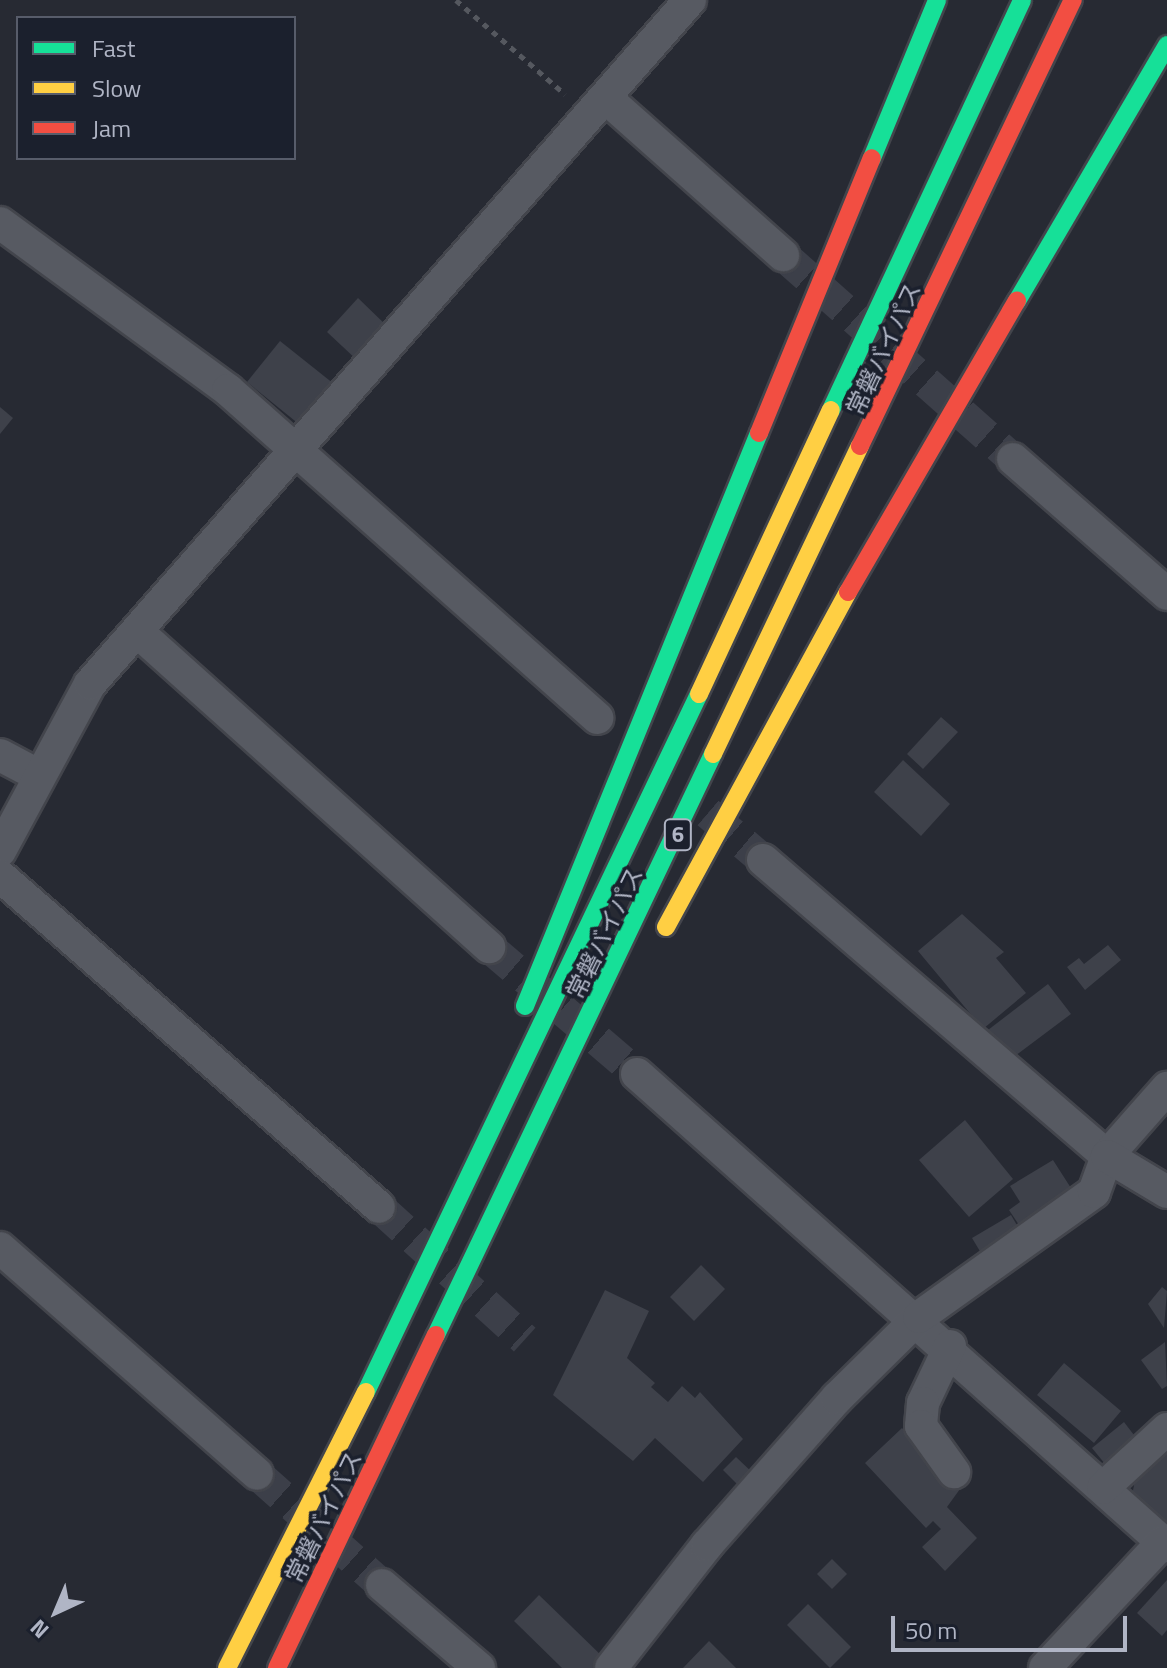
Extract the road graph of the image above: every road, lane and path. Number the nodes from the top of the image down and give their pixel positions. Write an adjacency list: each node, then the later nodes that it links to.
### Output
1 (456, 0): 7 (path)
2 (690, 0): 7 (street)
3 (937, 0): 28 (highway)
4 (1022, 0): 28 (highway, 常磐バイパス / 6)
5 (1073, 0): 36 (highway, 常磐バイパス / 6)
6 (1167, 45): 20 (highway)
7 (598, 107): 9 (street); 10 (street)
8 (0, 223): 10 (street)
9 (783, 255)
10 (295, 449): 13 (street); 14 (street)
11 (1013, 459): 12 (street)
12 (1167, 594)
13 (138, 632): 16 (street); 21 (street)
14 (597, 718)
15 (0, 755): 16 (street)
16 (36, 774): 17 (street)
17 (0, 851)
18 (763, 860): 24 (street)
19 (0, 876): 26 (street)
20 (660, 940)
21 (489, 947)
22 (637, 1074): 29 (street)
23 (1167, 1088): 24 (street)
24 (1107, 1156): 25 (street); 29 (street)
25 (1167, 1192)
26 (379, 1207)
27 (0, 1248): 34 (street)
28 (414, 1296): 39 (highway, 常磐バイパス / 6)
29 (919, 1317): 30 (street); 42 (street)
30 (950, 1346): 33 (street); 35 (street)
31 (1167, 1429): 35 (street)
32 (412, 1436): 36 (highway)
33 (954, 1472)
34 (257, 1474)
35 (1103, 1488): 37 (street)
36 (340, 1541): 40 (highway, 常磐バイパス / 6)
37 (1165, 1544): 43 (street)
38 (382, 1585): 41 (street)
39 (227, 1668)
40 (277, 1668)
41 (479, 1668)
42 (611, 1668)
43 (1045, 1668)

